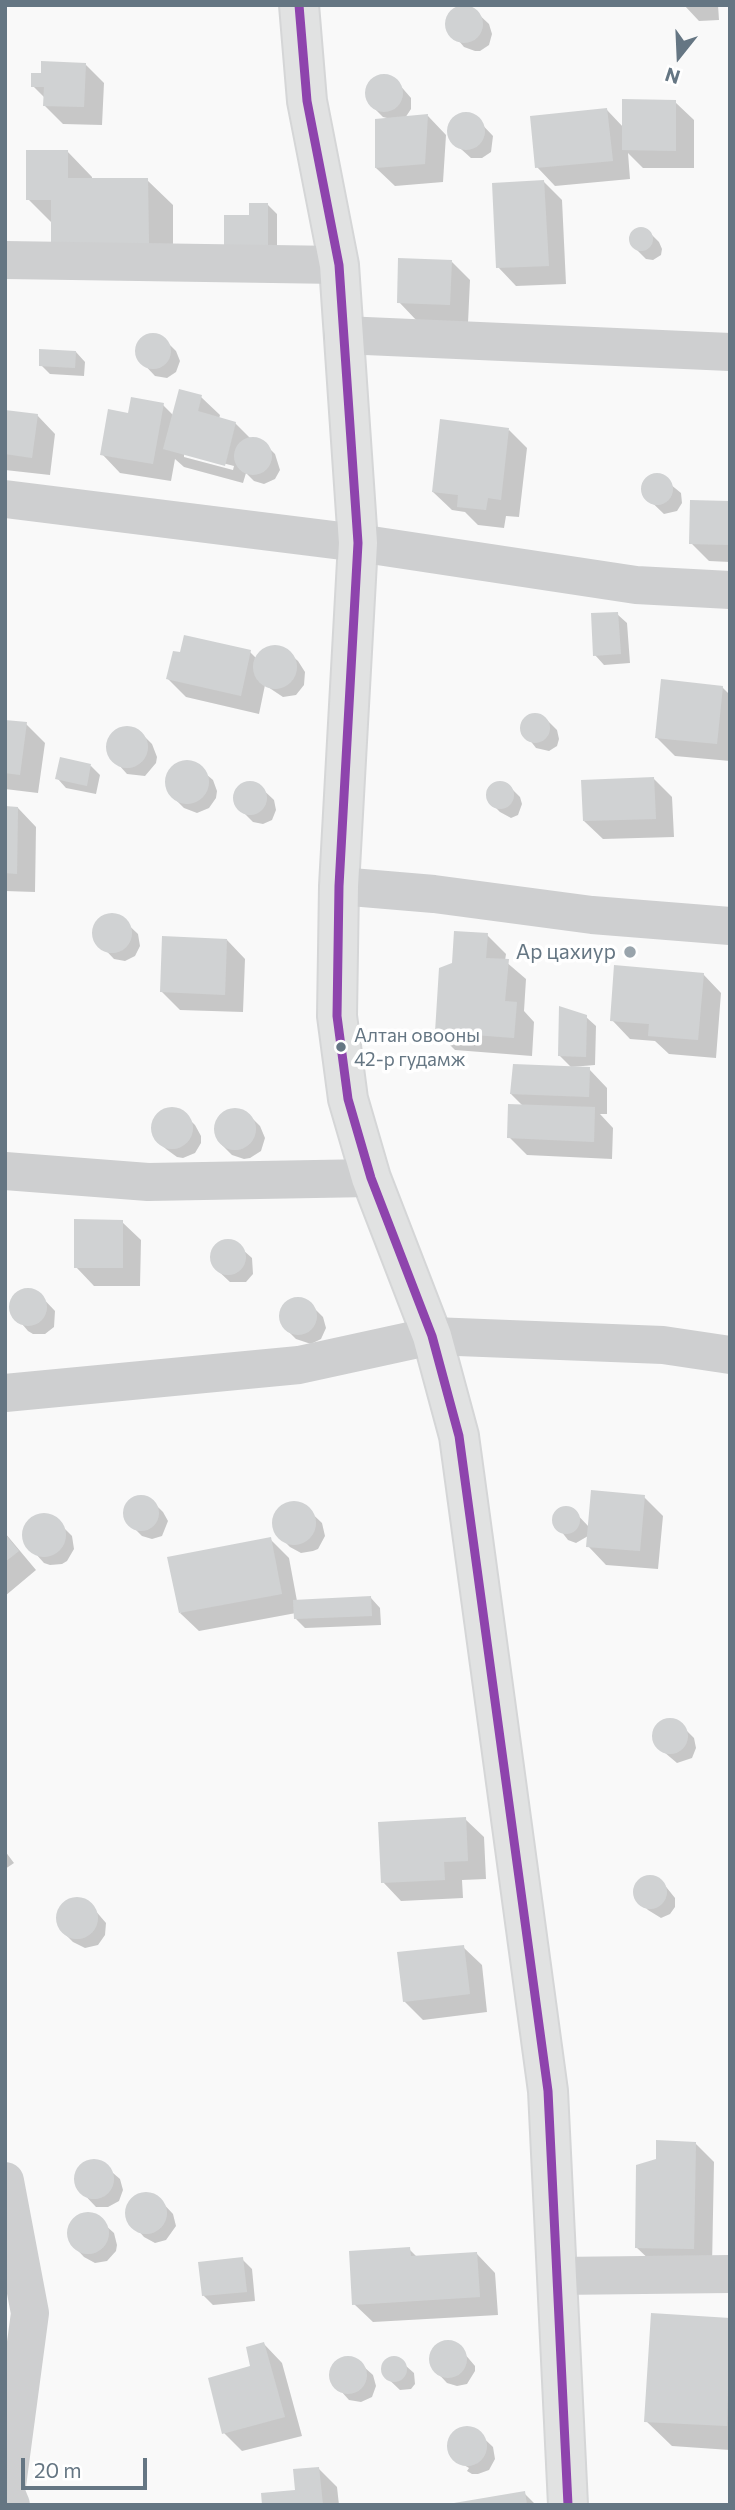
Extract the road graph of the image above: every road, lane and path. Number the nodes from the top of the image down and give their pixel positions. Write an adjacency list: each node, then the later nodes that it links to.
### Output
1 (299, 5): 3 (main road)
2 (5, 260): 3 (street)
3 (339, 265): 4 (main road)
4 (343, 335): 5 (street); 7 (main road)
5 (730, 352)
6 (5, 499): 7 (street)
7 (358, 543): 8 (street); 9 (main road)
8 (730, 590)
9 (338, 886): 10 (street); 12 (main road)
10 (730, 926)
11 (5, 1171): 12 (street)
12 (371, 1178): 13 (main road)
13 (432, 1336): 14 (street); 15 (street); 18 (main road)
14 (730, 1355)
15 (5, 1393)
16 (5, 2181): 19 (street)
17 (730, 2274): 18 (street)
18 (557, 2276): 20 (main road)
19 (11, 2505)
20 (568, 2505)

